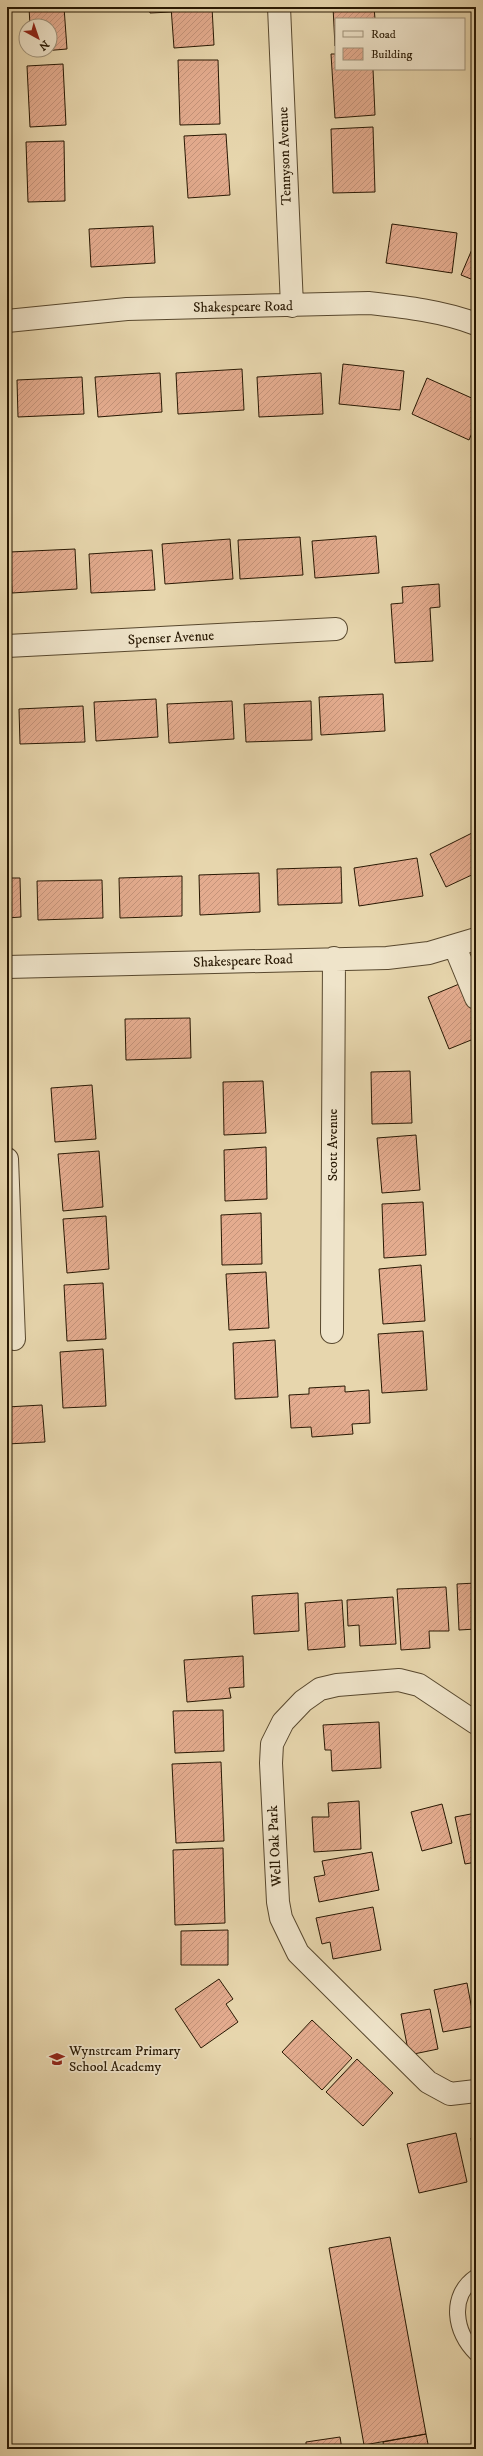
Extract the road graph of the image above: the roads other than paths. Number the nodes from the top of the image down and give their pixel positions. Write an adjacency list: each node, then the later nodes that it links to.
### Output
1 (279, 7): 2 (street, Tennyson Avenue)
2 (292, 306): 3 (street, Shakespeare Road); 4 (street, Shakespeare Road)
3 (7, 321)
4 (476, 324)
5 (336, 629): 6 (street, Spenser Avenue)
6 (7, 646)
7 (476, 939): 8 (street, Shakespeare Road)
8 (455, 947): 9 (street, Shakespeare Road); 11 (street)
9 (334, 958): 10 (street, Shakespeare Road); 13 (street, Scott Avenue)
10 (7, 967)
11 (476, 998)
12 (7, 1159): 14 (street)
13 (332, 1332)
14 (14, 1339)
15 (476, 1723): 16 (street, Well Oak Park)
16 (476, 2091)
17 (476, 2277): 18 (lane)
18 (476, 2353)

